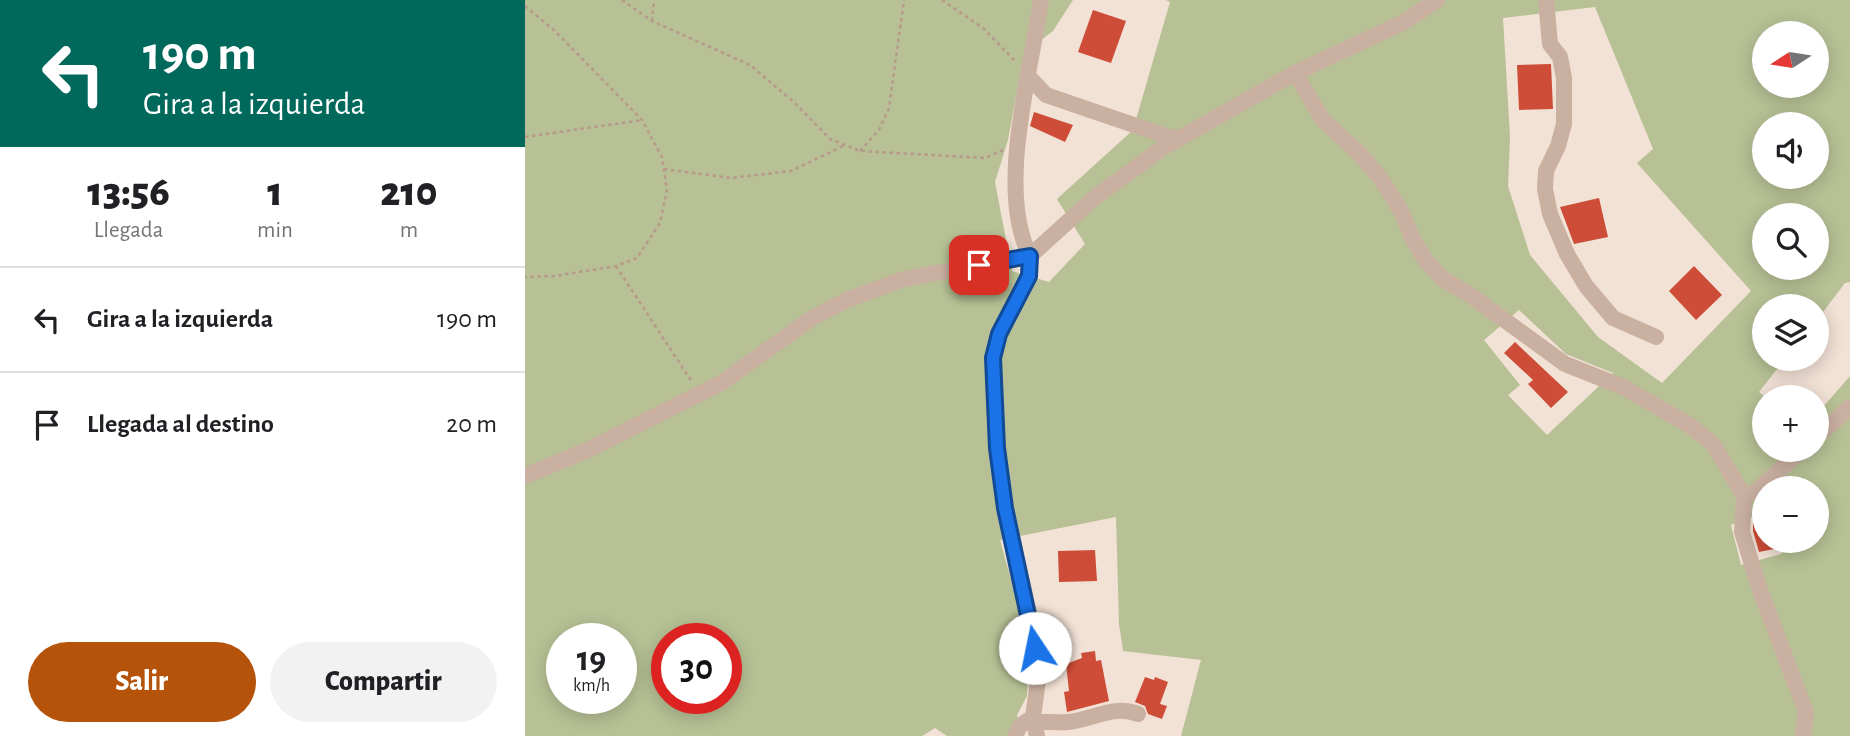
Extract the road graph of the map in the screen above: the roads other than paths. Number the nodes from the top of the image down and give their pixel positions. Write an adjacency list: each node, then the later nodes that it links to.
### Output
1 (1041, 0): 5 (street)
2 (1437, 0): 4 (street)
3 (1546, 0): 8 (street)
4 (1295, 73): 6 (street); 13 (street)
5 (1029, 76): 6 (street); 7 (street)
6 (1179, 138): 7 (street)
7 (1030, 256): 12 (street); 15 (street)
8 (1656, 337)
9 (1850, 407): 10 (street)
10 (1829, 426)
11 (1789, 462): 13 (street)
12 (525, 476)
13 (1744, 496): 17 (street)
14 (1138, 714): 15 (street)
15 (1035, 725): 16 (street)
16 (1014, 736)
17 (1804, 736)

